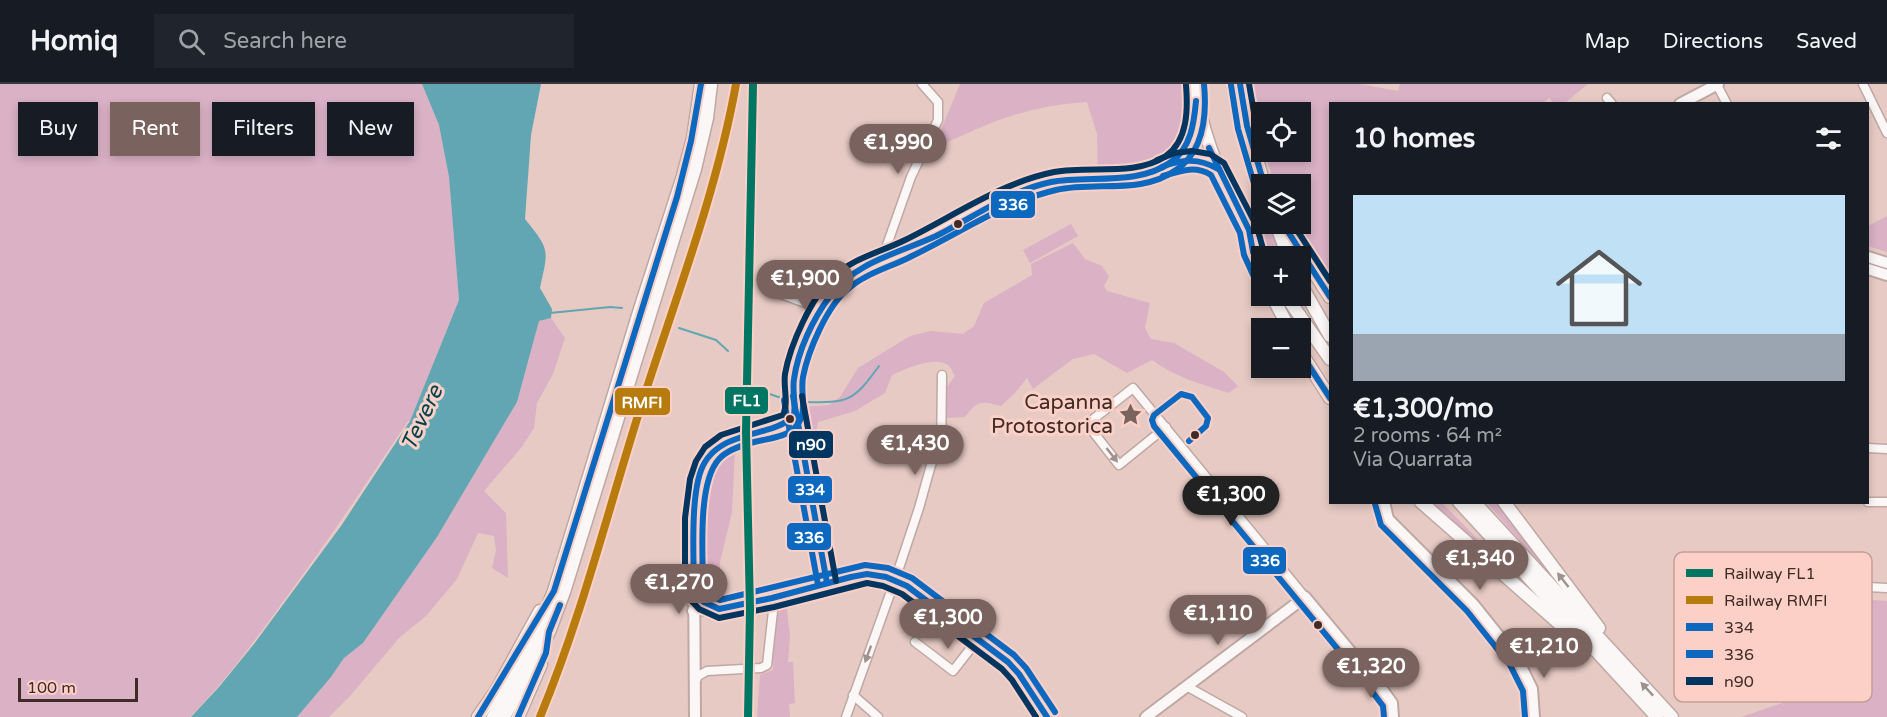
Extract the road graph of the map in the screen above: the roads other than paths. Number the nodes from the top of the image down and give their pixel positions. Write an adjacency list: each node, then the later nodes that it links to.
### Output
1 (701, 84): 49 (main road)
2 (711, 84): 55 (main road)
3 (922, 84): 19 (street)
4 (1195, 84): 8 (main road)
5 (1240, 84): 14 (main road)
6 (1718, 84): 9 (street); 10 (street)
7 (1863, 84): 11 (street)
8 (1196, 101): 12 (main road); 13 (main road)
9 (1684, 102)
10 (1726, 102)
11 (1887, 133)
12 (1171, 163): 13 (main road); 19 (street)
13 (1218, 169): 15 (main road)
14 (1260, 174)
15 (1249, 230): 17 (main road); 18 (main road)
16 (1289, 234): 25 (main road)
17 (1252, 246)
18 (1258, 246)
19 (889, 257): 28 (street)
20 (1869, 257): 21 (street)
21 (1887, 263)
22 (1869, 269): 23 (street)
23 (1887, 275)
24 (767, 289): 28 (street)
25 (1329, 295)
26 (1311, 302): 29 (main road)
27 (1293, 306): 30 (main road)
28 (822, 309): 34 (street)
29 (1329, 334)
30 (1329, 358)
31 (1311, 368): 33 (main road)
32 (942, 375): 45 (street)
33 (1329, 396)
34 (794, 411): 46 (street); 50 (street)
35 (1164, 424): 35 (street, one-way to 35); 51 (street)
36 (1869, 448): 37 (street)
37 (1887, 449)
38 (1869, 502): 39 (street)
39 (1887, 502)
40 (1384, 504): 59 (street)
41 (1423, 504): 60 (main road)
42 (1461, 504): 60 (main road)
43 (1475, 504): 60 (main road)
44 (1506, 504): 60 (main road, one-way to 44)
45 (895, 580): 46 (street); 57 (street); 63 (street, one-way to 63)
46 (827, 583): 52 (street)
47 (1872, 587): 48 (street)
48 (1887, 588)
49 (554, 591): 64 (main road); 65 (main road)
50 (694, 591): 53 (street); 54 (street)
51 (1305, 597): 62 (street); 74 (street)
52 (776, 598): 53 (street); 61 (street)
53 (712, 609): 54 (street); 56 (street)
54 (693, 611): 56 (street)
55 (549, 632): 66 (main road); 67 (main road)
56 (694, 639): 61 (street)
57 (978, 639): 58 (street); 71 (street)
58 (915, 642)
59 (1513, 653): 75 (street); 76 (street)
60 (1617, 666): 77 (main road); 78 (main road, one-way to 60)
61 (695, 682): 68 (street)
62 (1188, 687): 72 (street); 73 (street)
63 (854, 695): 69 (street); 70 (street)
64 (478, 717)
65 (493, 717)
66 (504, 717)
67 (518, 717)
68 (695, 717)
69 (846, 717)
70 (878, 717)
71 (1047, 717)
72 (1146, 717)
73 (1242, 717)
74 (1393, 717)
75 (1527, 717)
76 (1534, 717)
77 (1657, 717)
78 (1672, 717)

